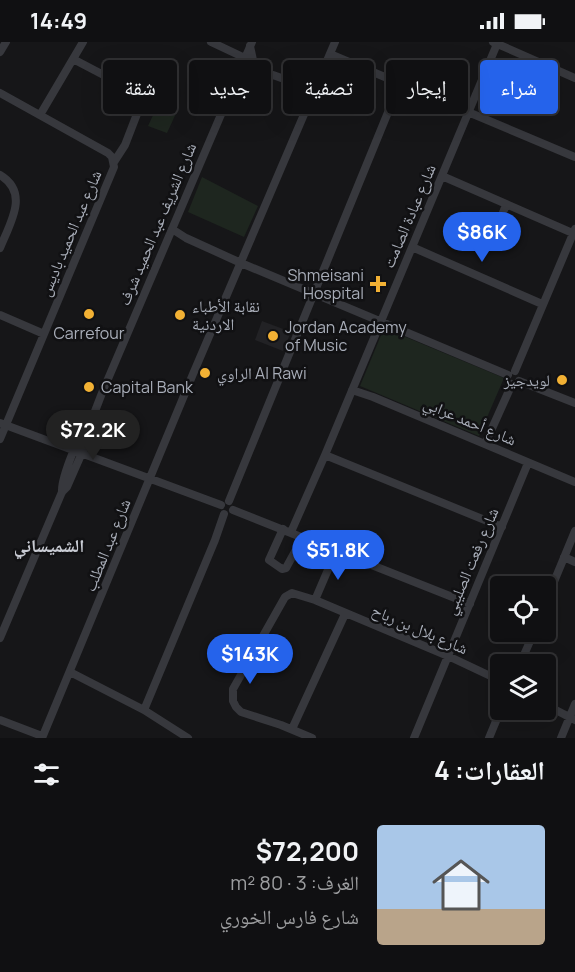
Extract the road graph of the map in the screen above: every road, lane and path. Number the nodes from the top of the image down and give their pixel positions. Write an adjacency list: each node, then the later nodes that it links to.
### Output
1 (6, 42): 7 (street)
2 (82, 42): 10 (street)
3 (211, 42): 9 (street)
4 (335, 42): 8 (street, شارع عبد المطلب)
5 (495, 43): 14 (street); 16 (street, شارع عبادة الصامت)
6 (251, 44): 9 (street, شارع الشريف عبد الحميد شرف); 11 (street)
7 (0, 52)
8 (330, 54): 12 (street, شارع عبد المطلب); 13 (street)
9 (245, 58)
10 (73, 59): 21 (street); 23 (street)
11 (253, 60)
12 (327, 60)
13 (386, 77)
14 (575, 78)
15 (0, 93): 21 (street, شارع عبد الحميد باديس)
16 (468, 111): 22 (street)
17 (221, 114): 27 (street, شارع الشريف عبد الحميد شرف)
18 (304, 114): 34 (street, شارع عبد المطلب)
19 (387, 114): 35 (street)
20 (467, 114): 25 (street, شارع عبادة الصامت)
21 (40, 115): 23 (street, شارع عبد الحميد باديس)
22 (575, 157)
23 (114, 162): 39 (street, شارع عبد الحميد باديس)
24 (0, 175): 32 (street)
25 (442, 176): 26 (street); 33 (street, شارع عبادة الصامت)
26 (506, 205): 28 (street); 31 (street)
27 (172, 229): 29 (street); 30 (street, شارع الشريف عبد الحميد شرف)
28 (574, 232): 36 (street)
29 (186, 238): 30 (street); 34 (street)
30 (168, 239): 47 (street, شارع الشريف عبد الحميد شرف)
31 (489, 247)
32 (0, 248)
33 (412, 248): 36 (street); 38 (street, شارع عبادة الصامت)
34 (241, 263): 35 (street); 50 (street, شارع عبد المطلب)
35 (313, 293): 38 (street); 52 (street)
36 (543, 304): 40 (street)
37 (0, 315): 39 (street)
38 (381, 321): 40 (street); 42 (street, شارع عبادة الصامت)
39 (44, 334): 44 (street, شارع عبد الحميد باديس)
40 (511, 373): 41 (street)
41 (516, 383): 43 (street); 46 (street)
42 (352, 390): 46 (street, شارع أحمد عرابي); 48 (street, شارع عبادة الصامت)
43 (575, 403)
44 (3, 424): 45 (street, شارع عبد الحميد باديس); 47 (street)
45 (0, 439)
46 (485, 444): 49 (street, شارع أحمد عرابي)
47 (78, 453): 50 (street); 65 (street, شارع الشريف عبد الحميد شرف)
48 (325, 455): 54 (street); 55 (street, شارع عبادة الصامت)
49 (528, 463): 51 (street, شارع أحمد عرابي); 54 (street, شارع رفعت الصليبي)
50 (151, 478): 53 (street); 67 (street, شارع عبد المطلب)
51 (575, 482)
52 (231, 506): 53 (street); 55 (street)
53 (222, 510): 70 (street)
54 (502, 527): 63 (street, شارع رفعت الصليبي)
55 (287, 530): 57 (street); 57 (street, شارع عبادة الصامت)
56 (575, 531): 59 (street)
57 (303, 537): 58 (street)
58 (336, 551): 62 (street); 63 (street)
59 (564, 557): 60 (street); 61 (street)
60 (575, 562)
61 (556, 577)
62 (315, 600): 64 (street, شارع بلال بن رباح); 75 (street, شارع بلال بن رباح)
63 (470, 604): 66 (street, شارع رفعت الصليبي)
64 (345, 614): 66 (street, شارع بلال بن رباح); 75 (street)
65 (0, 638)
66 (448, 656): 68 (street, شارع بلال بن رباح); 79 (street, شارع رفعت الصليبي)
67 (70, 672): 70 (street); 76 (street, شارع عبد المطلب)
68 (490, 676)
69 (575, 704): 72 (street)
70 (144, 710): 77 (street)
71 (556, 710): 72 (street)
72 (572, 719): 81 (street)
73 (0, 720): 76 (street)
74 (496, 720): 80 (street)
75 (292, 729): 78 (street, شارع بلال بن رباح)
76 (42, 737)
77 (188, 738)
78 (312, 738)
79 (414, 738)
80 (489, 738)
81 (561, 738)

